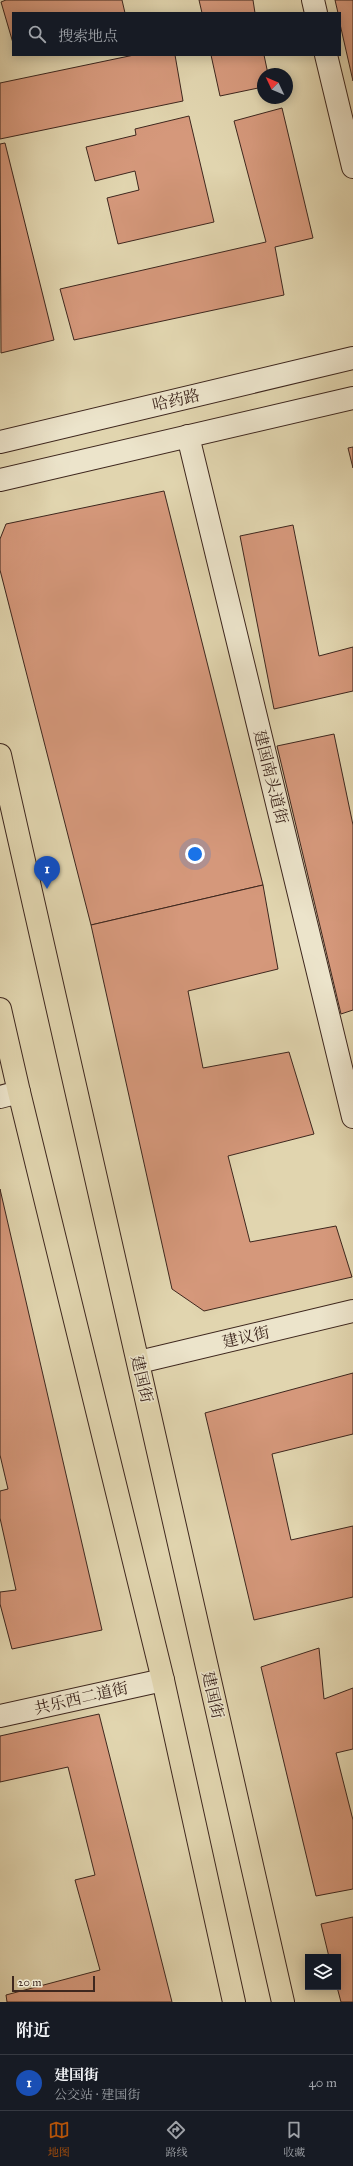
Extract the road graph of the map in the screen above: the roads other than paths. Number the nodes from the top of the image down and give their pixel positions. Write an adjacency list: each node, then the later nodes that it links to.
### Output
1 (313, 0): 2 (street)
2 (316, 12)
3 (326, 56): 4 (street)
4 (353, 167)
5 (353, 358): 8 (street, 哈药路)
6 (353, 398): 7 (street)
7 (188, 436): 9 (street); 13 (street, 建国南头道街)
8 (0, 442)
9 (0, 480)
10 (0, 755): 15 (main road, 建国街)
11 (0, 1008): 12 (main road)
12 (9, 1095): 16 (main road)
13 (353, 1117)
14 (353, 1311): 15 (street, 建议街)
15 (139, 1362): 19 (main road, 建国街)
16 (162, 1680): 17 (street, 共乐西二道街); 18 (main road)
17 (0, 1716)
18 (234, 2002)
19 (283, 2002)

